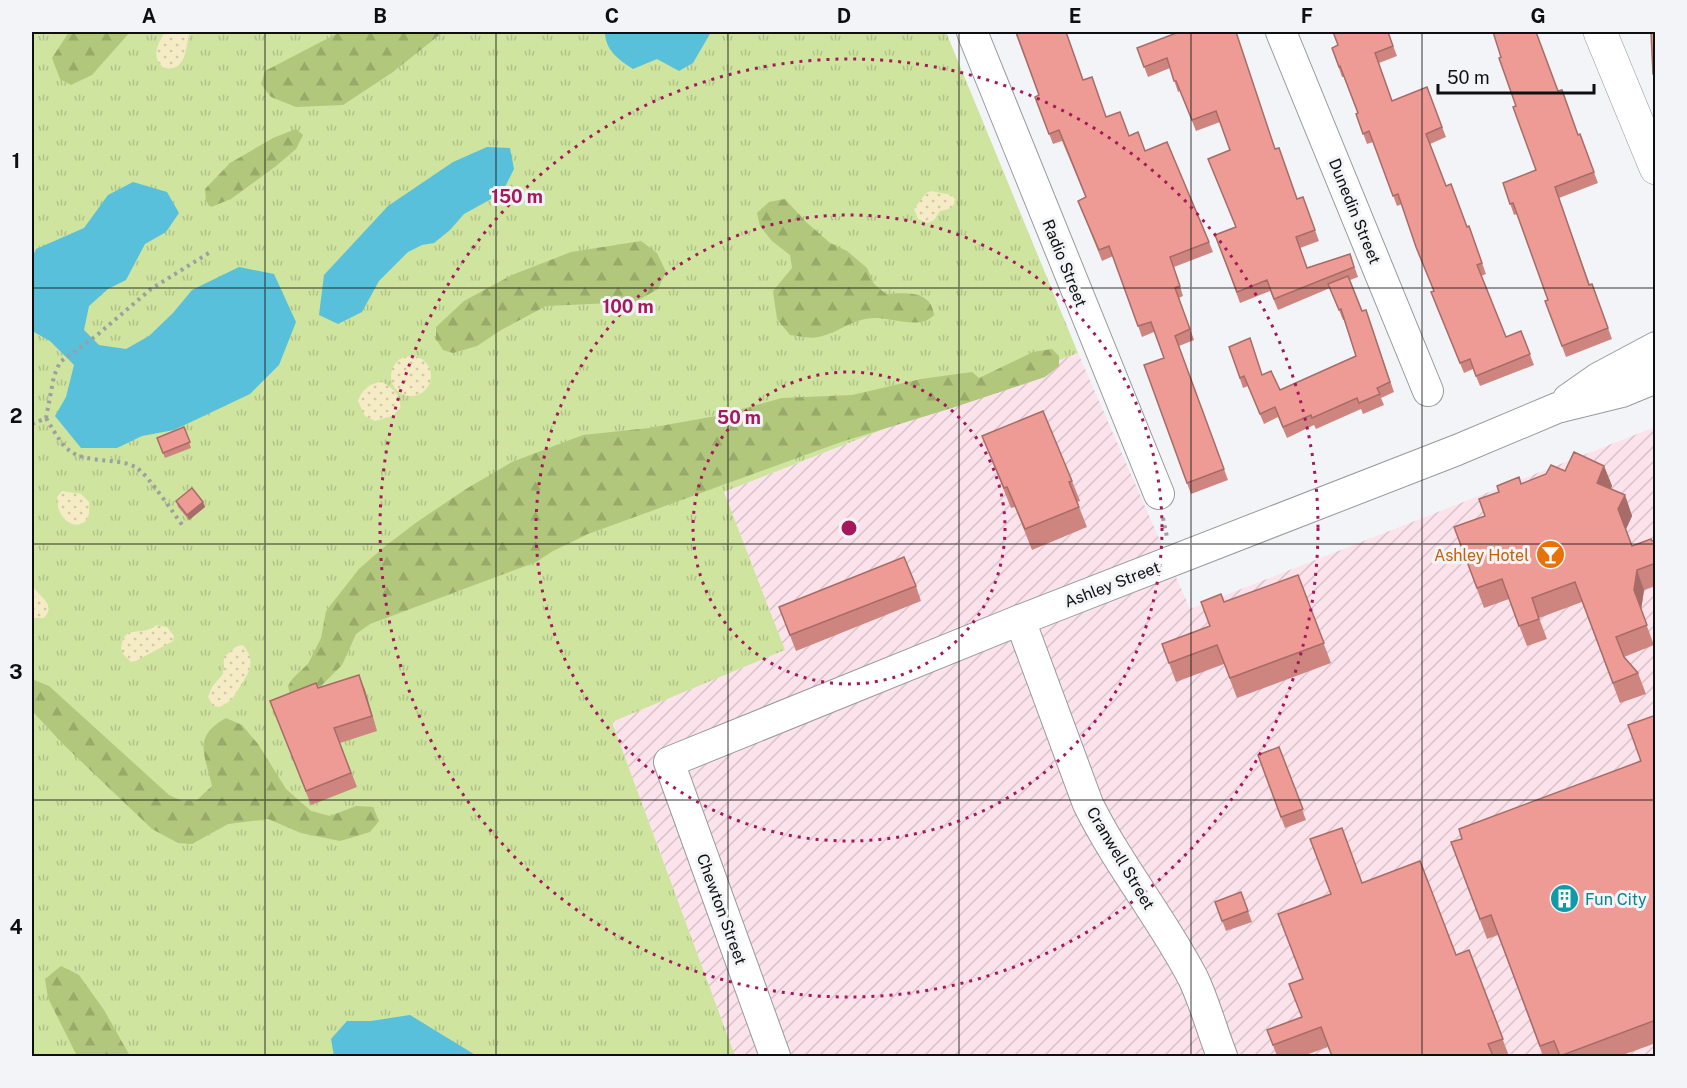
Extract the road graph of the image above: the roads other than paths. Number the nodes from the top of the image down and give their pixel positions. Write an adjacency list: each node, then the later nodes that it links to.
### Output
1 (972, 32): 11 (street, Radio Street)
2 (1281, 32): 8 (street, Dunedin Street)
3 (1600, 32): 4 (main road)
4 (1656, 168)
5 (1656, 348): 10 (street, Ashley Street)
6 (1656, 378): 9 (street, Ashley Street)
7 (1656, 389): 9 (street)
8 (1428, 391)
9 (1622, 392): 10 (street, Ashley Street)
10 (1557, 408): 12 (street, Ashley Street)
11 (1160, 494)
12 (1020, 620): 13 (street, Ashley Street); 15 (street, Cranwell Street)
13 (669, 762): 14 (street, Chewton Street)
14 (775, 1056)
15 (1222, 1056)

